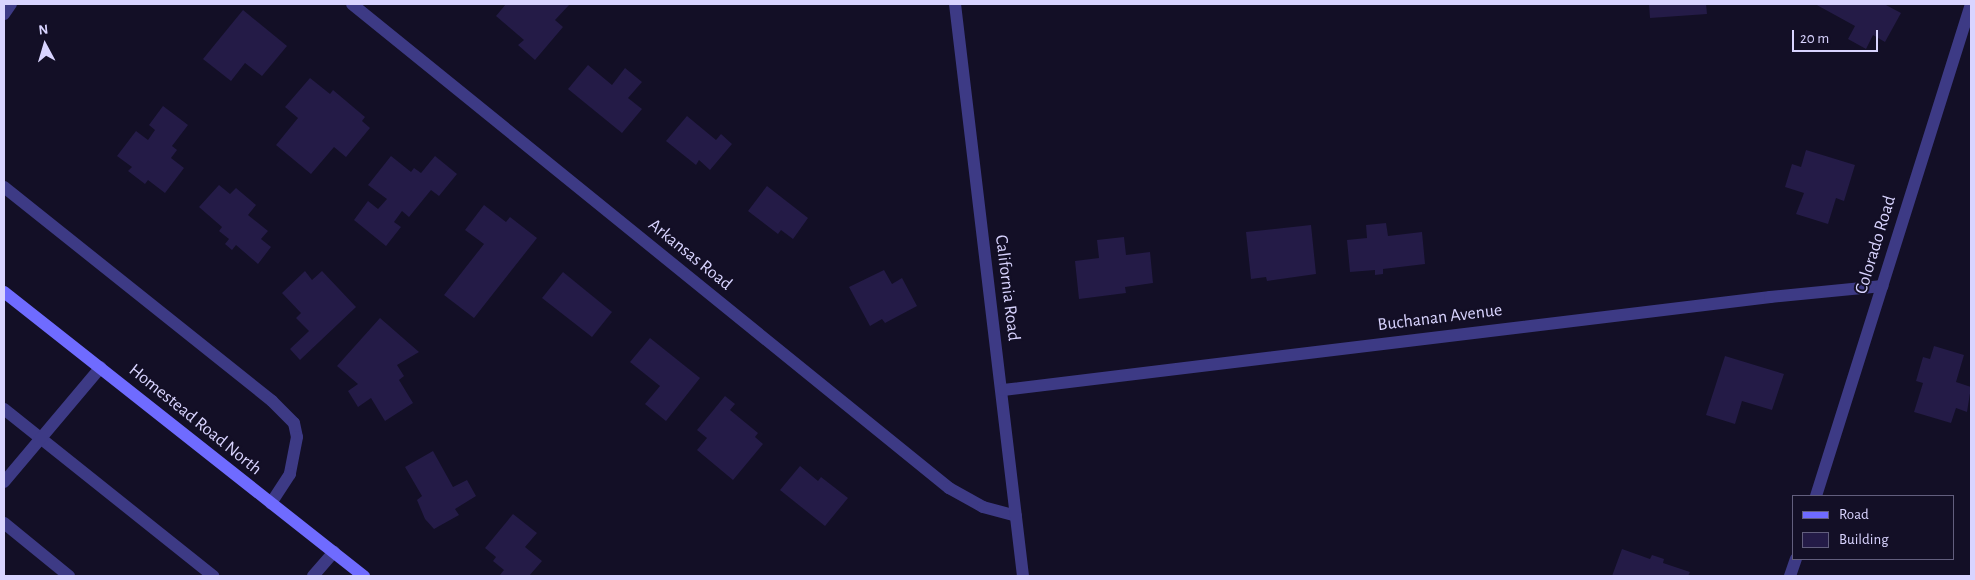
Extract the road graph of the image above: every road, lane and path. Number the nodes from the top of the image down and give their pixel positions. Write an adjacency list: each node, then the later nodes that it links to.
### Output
1 (11, 4): 5 (street)
2 (352, 4): 16 (street, Arkansas Road)
3 (955, 4): 10 (street, California Road)
4 (1971, 4): 7 (street, Colorado Road)
5 (4, 14)
6 (4, 187): 15 (street)
7 (1882, 286): 10 (street, Buchanan Avenue); 14 (street, Colorado Road)
8 (4, 292): 9 (main road, Homestead Road North)
9 (101, 366): 12 (street); 15 (main road, Homestead Road North)
10 (1003, 390): 16 (street, California Road)
11 (4, 409): 12 (street)
12 (42, 438): 13 (street); 21 (street)
13 (4, 482)
14 (1816, 495)
15 (271, 503): 18 (main road, Homestead Road North)
16 (1016, 516): 24 (street, California Road)
17 (4, 523): 20 (street)
18 (334, 552): 22 (street); 23 (main road, Homestead Road North)
19 (1796, 560): 25 (street)
20 (69, 576)
21 (213, 576)
22 (313, 576)
23 (364, 576)
24 (1023, 576)
25 (1790, 576)

